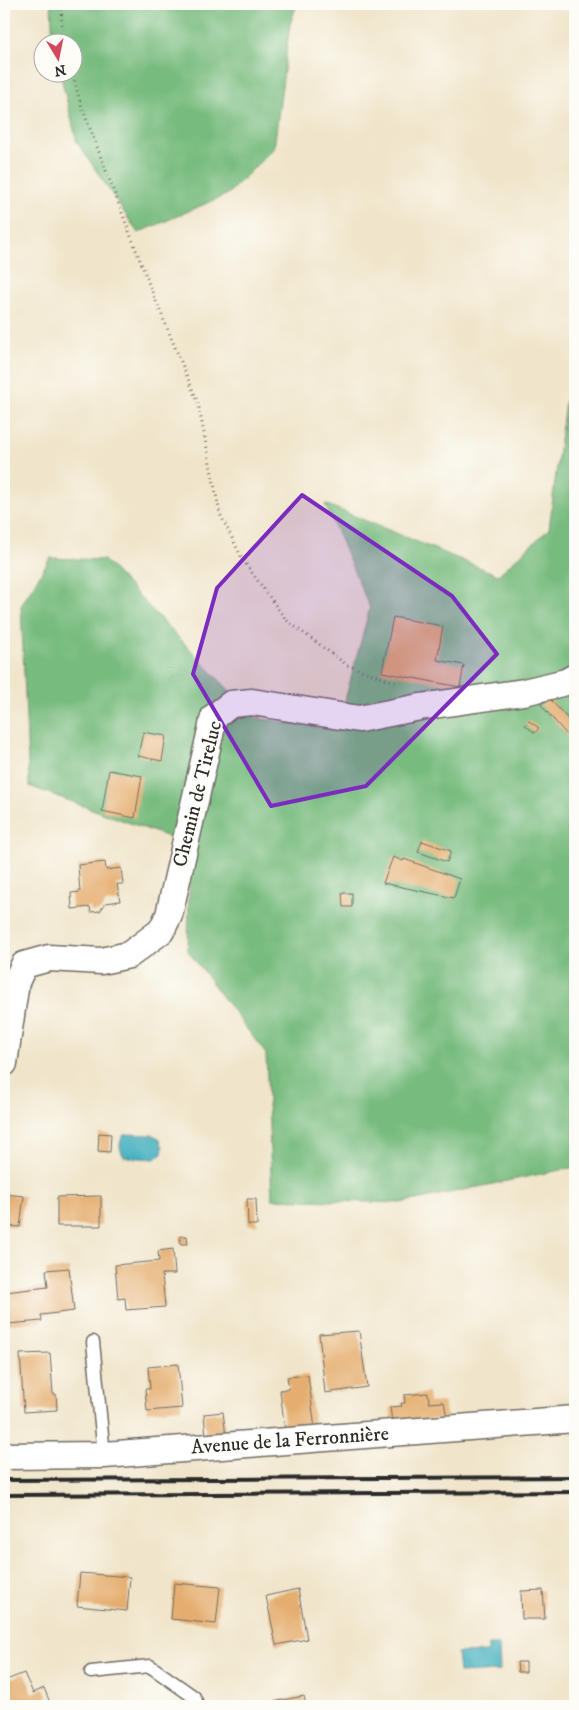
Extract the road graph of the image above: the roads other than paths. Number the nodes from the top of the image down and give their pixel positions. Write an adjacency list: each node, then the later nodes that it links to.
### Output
1 (575, 677): 2 (street, Chemin de Tireluc)
2 (4, 1064)
3 (92, 1342): 5 (lane)
4 (575, 1419): 5 (street, Avenue de la Ferronnière)
5 (104, 1455): 6 (street, Avenue de la Ferronnière)
6 (4, 1456)
7 (91, 1672): 8 (lane)
8 (198, 1706)

